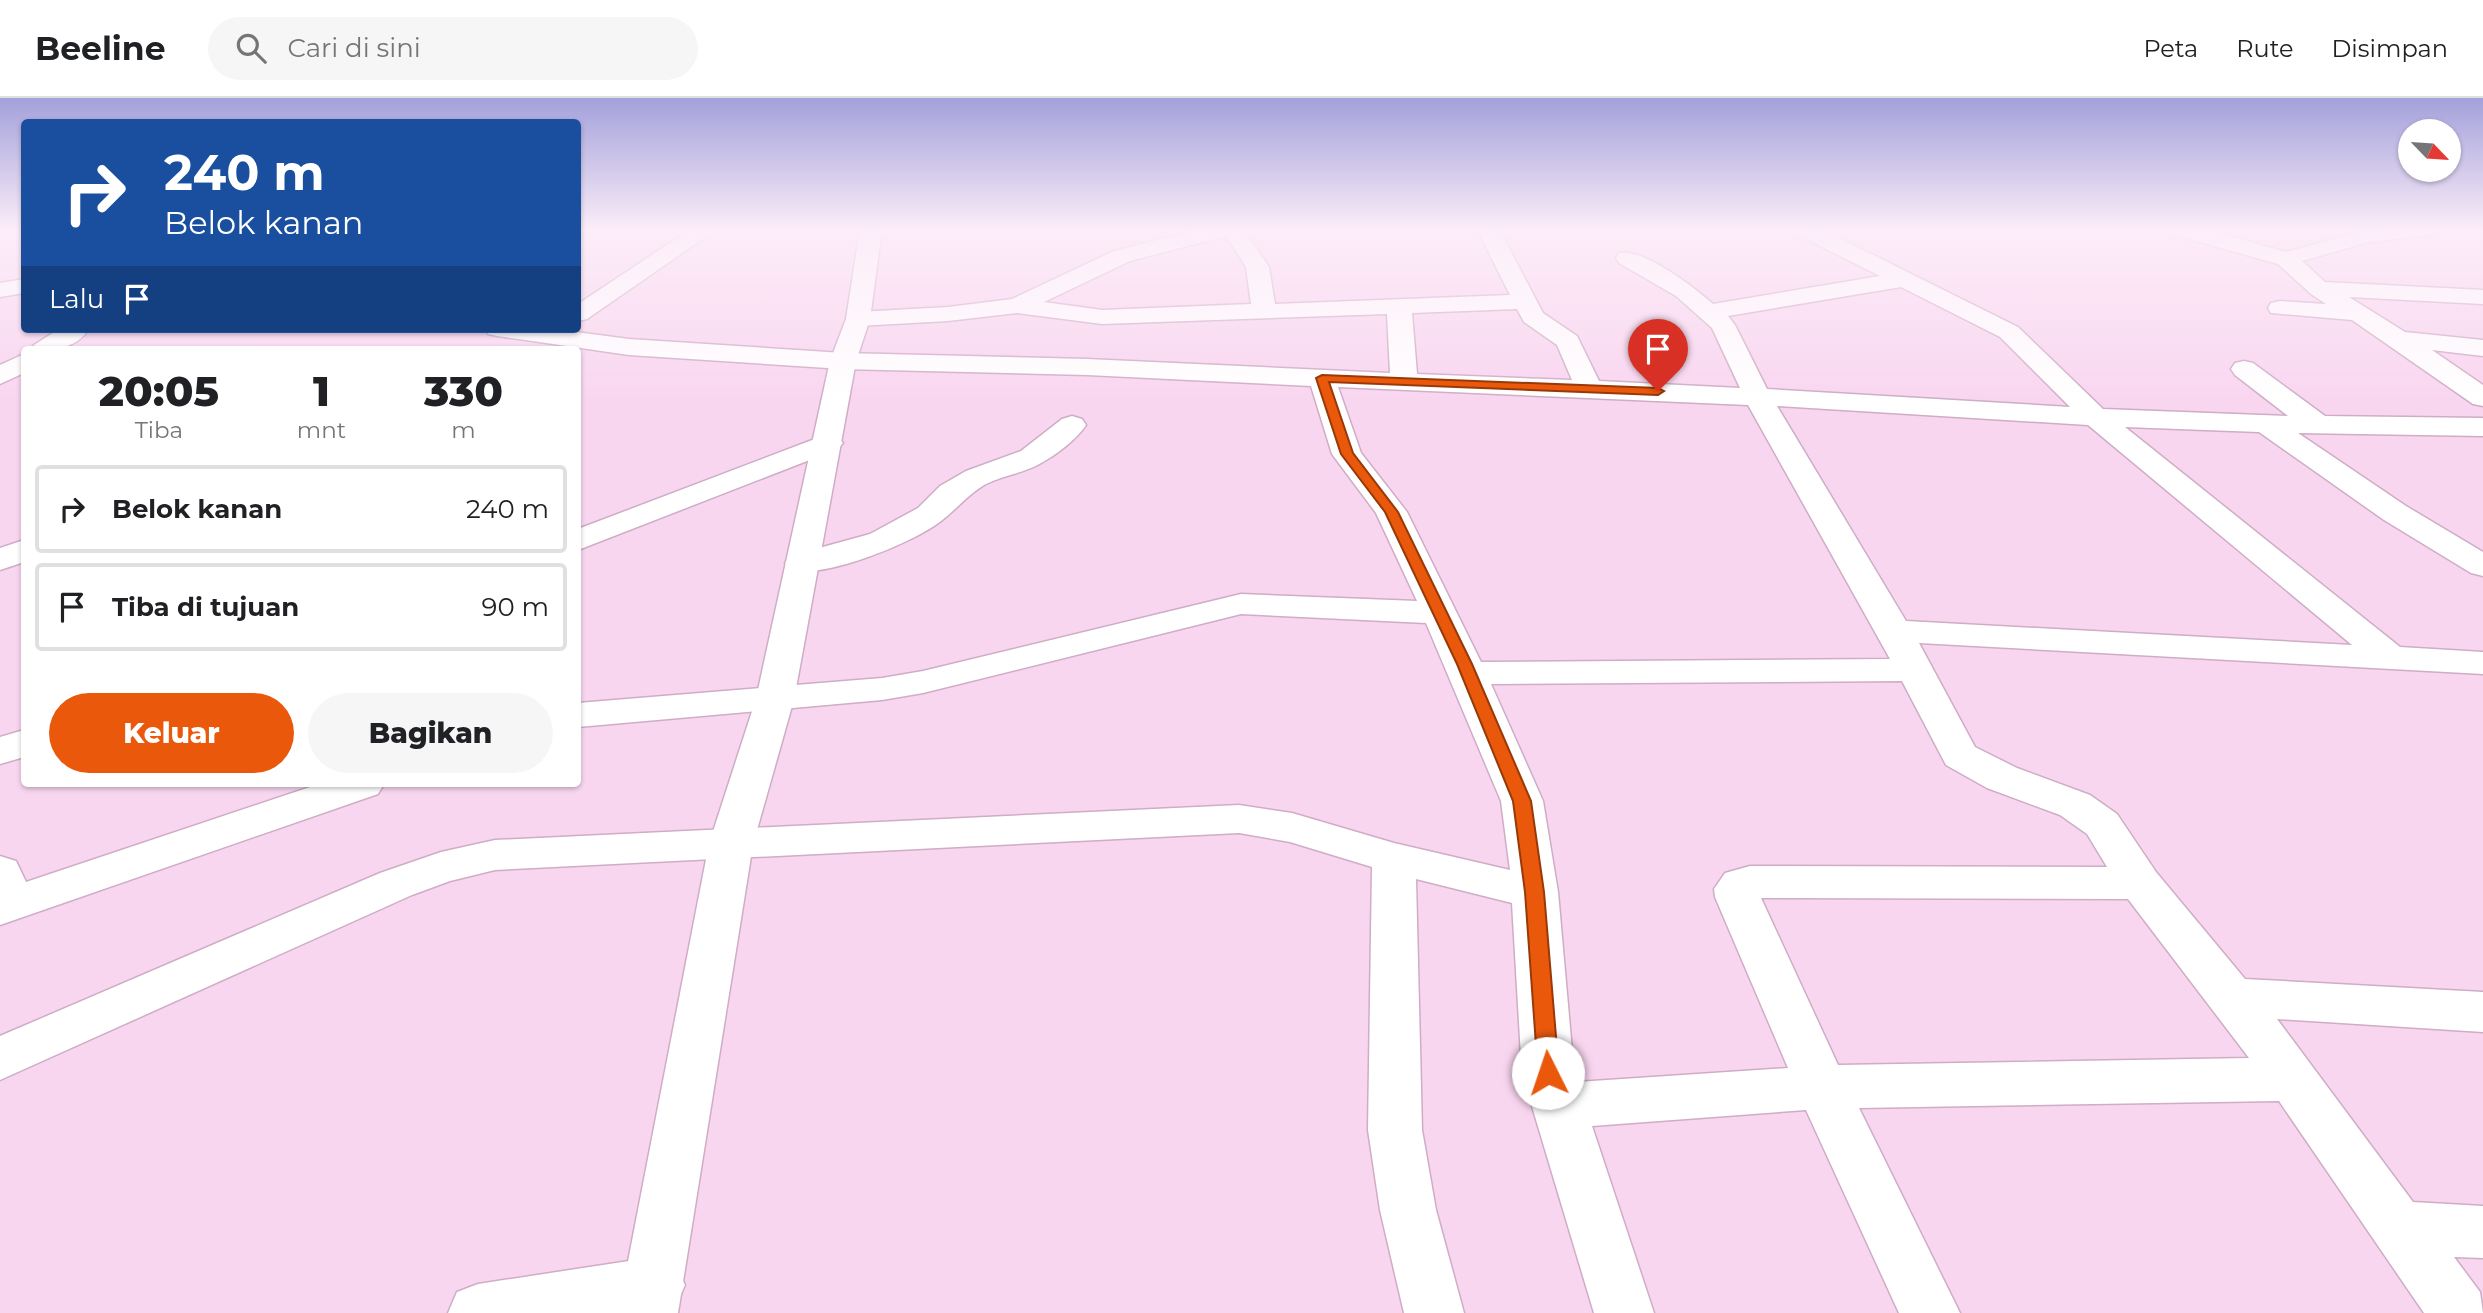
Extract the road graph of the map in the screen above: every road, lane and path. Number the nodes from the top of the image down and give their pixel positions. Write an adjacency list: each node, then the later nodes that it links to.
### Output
1 (21, 286): 12 (street)
2 (621, 286): 18 (street)
3 (863, 286): 22 (street)
4 (1060, 286): 15 (street)
5 (1262, 286): 20 (street)
6 (1517, 286): 14 (street)
7 (1675, 286): 19 (street)
8 (1865, 286): 19 (street)
9 (1918, 286): 40 (street)
10 (2315, 286): 11 (street)
11 (2319, 289): 13 (street); 21 (street)
12 (0, 290)
13 (2483, 297)
14 (1525, 302): 16 (street); 37 (street)
15 (1017, 306): 20 (street); 22 (street)
16 (1399, 308): 20 (street); 36 (street)
17 (2280, 308): 21 (street)
18 (581, 312)
19 (1709, 312): 38 (street)
20 (1264, 313)
21 (2358, 314): 25 (street)
22 (858, 319): 32 (street)
23 (71, 333): 26 (street)
24 (549, 333): 27 (street); 32 (street)
25 (2398, 338): 28 (street); 39 (street)
26 (49, 346)
27 (519, 346)
28 (2483, 348)
29 (0, 359): 30 (street)
30 (21, 359)
31 (21, 361): 34 (street)
32 (843, 361): 35 (street); 45 (street)
33 (2244, 369): 43 (street)
34 (0, 376)
35 (1322, 378): 36 (street); 53 (street)
36 (1404, 382): 37 (street)
37 (1588, 389): 38 (street)
38 (1758, 398): 40 (street); 54 (street)
39 (2483, 398)
40 (2097, 418): 42 (street); 55 (street)
41 (1072, 425): 51 (street)
42 (2267, 425): 43 (street); 46 (street)
43 (2320, 426): 44 (street)
44 (2483, 427)
45 (828, 443): 48 (street); 51 (street)
46 (2431, 534): 47 (street); 52 (street)
47 (2483, 535)
48 (581, 539)
49 (21, 551): 50 (street)
50 (0, 560)
51 (802, 563): 59 (street)
52 (2483, 566)
53 (1441, 613): 58 (street); 59 (street)
54 (1894, 631): 55 (street); 57 (street)
55 (2389, 657): 56 (street)
56 (2483, 663)
57 (1915, 670): 58 (street); 66 (street)
58 (1468, 673): 67 (street)
59 (775, 699): 60 (street); 64 (street)
60 (581, 715)
61 (21, 744): 62 (street)
62 (0, 751)
63 (353, 787): 68 (street)
64 (731, 844): 65 (street); 71 (street); 77 (street)
65 (1394, 858): 67 (street); 79 (street)
66 (2140, 883): 69 (street); 73 (street)
67 (1535, 892): 74 (street)
68 (4, 895)
69 (2232, 997): 70 (street); 72 (street)
70 (2483, 1012)
71 (0, 1059)
72 (2293, 1079): 73 (street); 75 (street)
73 (1822, 1087): 74 (street); 81 (street)
74 (1559, 1106): 80 (street)
75 (2399, 1227): 76 (street); 82 (street)
76 (2483, 1232)
77 (651, 1299): 78 (street)
78 (478, 1313)
79 (1434, 1313)
80 (1624, 1313)
81 (1930, 1313)
82 (2459, 1313)

